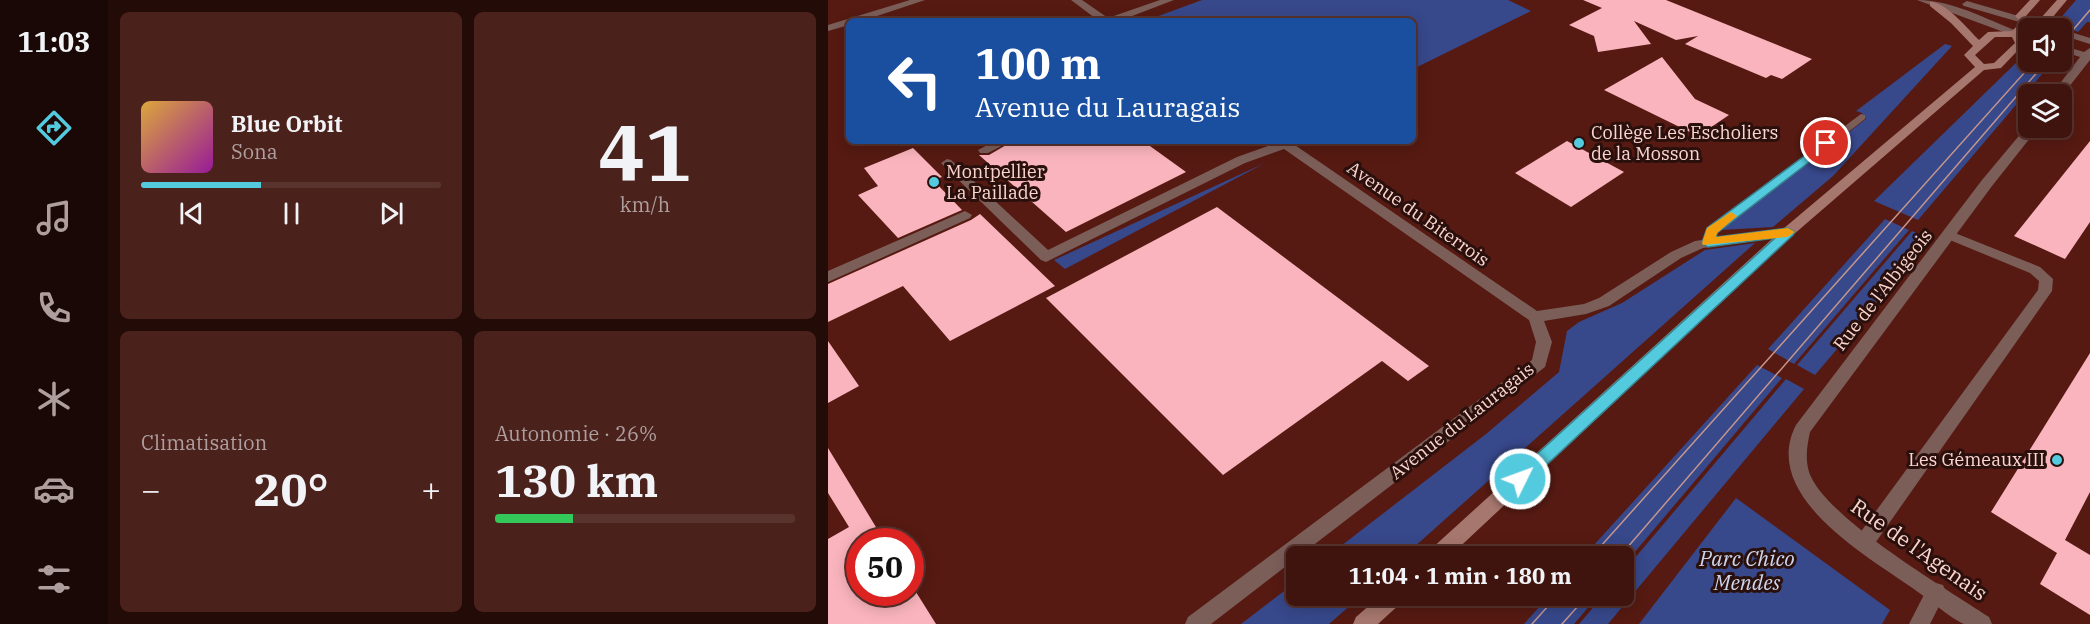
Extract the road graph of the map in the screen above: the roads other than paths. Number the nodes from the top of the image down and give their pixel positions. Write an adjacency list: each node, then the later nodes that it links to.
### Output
1 (920, 0): 9 (street)
2 (1076, 0): 10 (street)
3 (1168, 0): 11 (street)
4 (1922, 0): 8 (street)
5 (1952, 0): 14 (street)
6 (2035, 0): 12 (main road)
7 (2062, 0): 13 (main road)
8 (1933, 4): 18 (street); 22 (main road)
9 (860, 18)
10 (1103, 18)
11 (1117, 18)
12 (2023, 18)
13 (2046, 18)
14 (2018, 19)
15 (846, 22): 16 (street)
16 (828, 28)
17 (2018, 31): 18 (main road)
18 (2015, 34): 19 (street); 22 (main road); 25 (main road)
19 (2018, 35)
20 (2072, 35): 21 (street)
21 (2090, 40)
22 (1979, 46): 25 (main road)
23 (2072, 51): 24 (street)
24 (2089, 55): 26 (street)
25 (1981, 67): 35 (main road)
26 (2066, 84)
27 (1861, 117): 37 (street)
28 (2024, 138): 36 (street, Rue de l'Albigeois)
29 (998, 144): 32 (street)
30 (1281, 144): 33 (street)
31 (1284, 144): 39 (street, Avenue du Biterrois)
32 (984, 150)
33 (947, 164)
34 (965, 215): 38 (street)
35 (1788, 232): 37 (street); 42 (main road)
36 (1950, 235): 40 (street, Rue de l'Albigeois); 41 (street)
37 (1708, 243): 39 (street)
38 (828, 278)
39 (1535, 317): 45 (street, Avenue du Lauragais)
40 (1806, 487): 41 (street, Rue de l'Agenais)
41 (1864, 543): 43 (street, Rue de l'Agenais)
42 (1448, 546)
43 (1936, 592): 47 (street); 48 (street, Rue de l'Agenais)
44 (1383, 606): 46 (main road)
45 (1195, 624)
46 (1363, 624)
47 (1919, 624)
48 (1982, 624)

